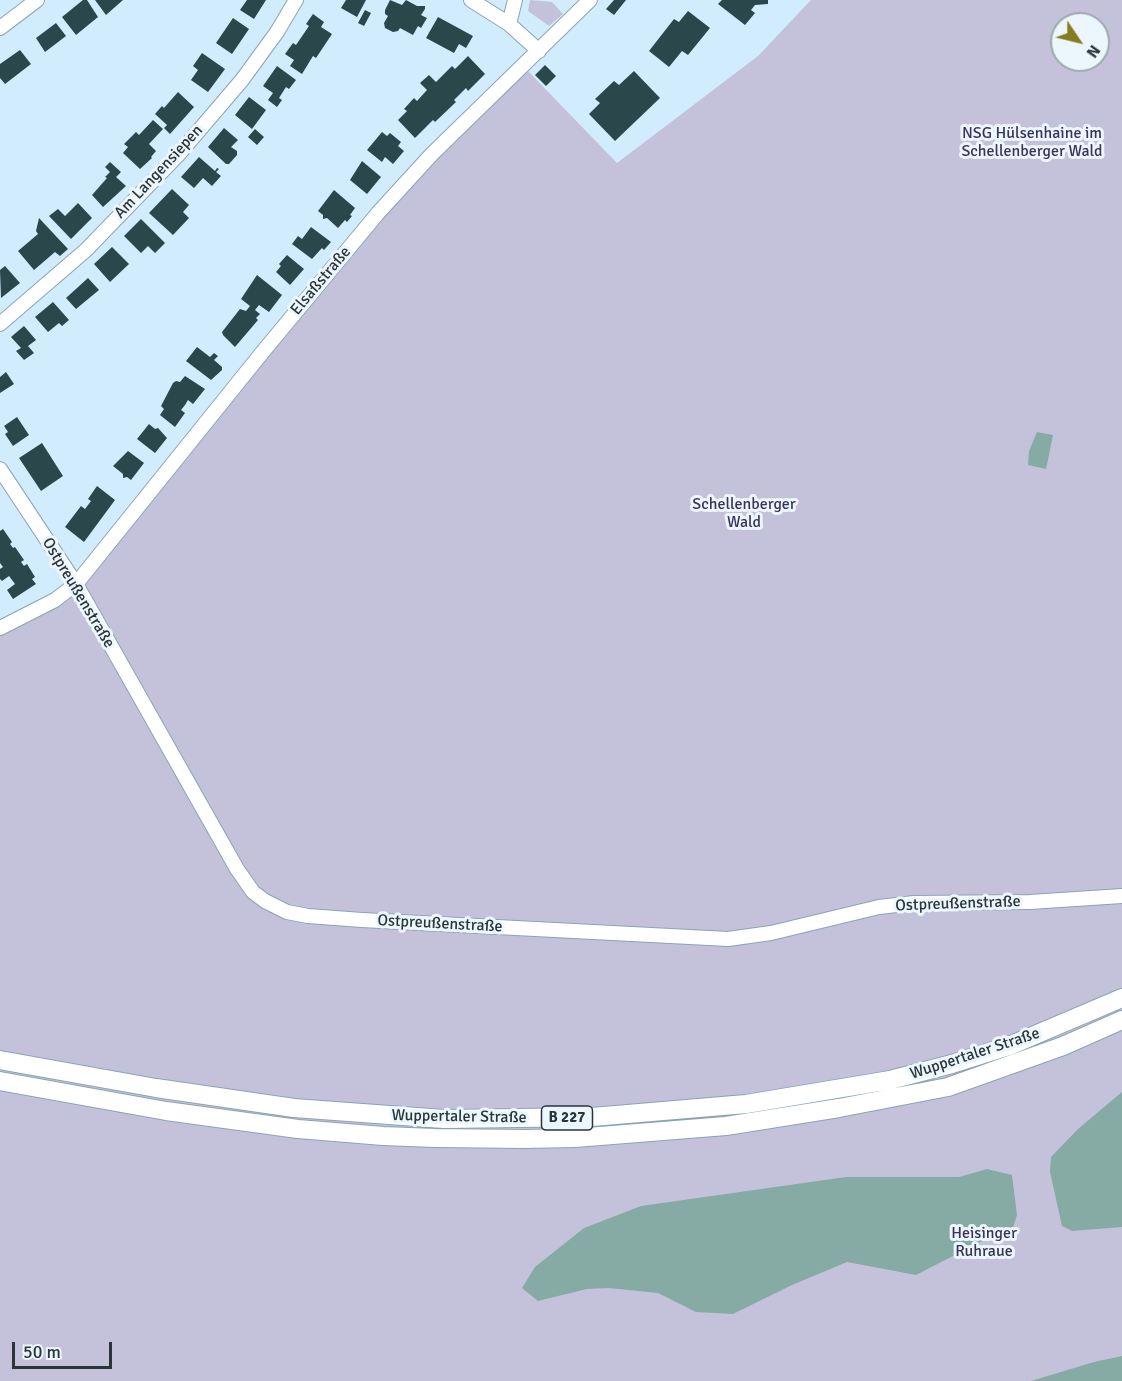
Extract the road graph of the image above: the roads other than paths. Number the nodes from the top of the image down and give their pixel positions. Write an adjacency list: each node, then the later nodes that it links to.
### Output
1 (37, 0): 7 (street)
2 (296, 0): 9 (street, Am Langensiepen)
3 (471, 0): 6 (street)
4 (515, 0): 6 (street)
5 (590, 0): 8 (street, Elsaßstraße)
6 (509, 24): 8 (street)
7 (0, 27)
8 (539, 51): 11 (street, Elsaßstraße)
9 (0, 324)
10 (0, 469): 11 (street, Ostpreußenstraße)
11 (76, 584): 12 (street, Elsaßstraße); 13 (street, Ostpreußenstraße)
12 (0, 628)
13 (1122, 896)
14 (1122, 998): 16 (main road, Wuppertaler Straße / B 227)
15 (1122, 1020): 17 (main road, Wuppertaler Straße / B 227)
16 (0, 1060)
17 (0, 1081)

